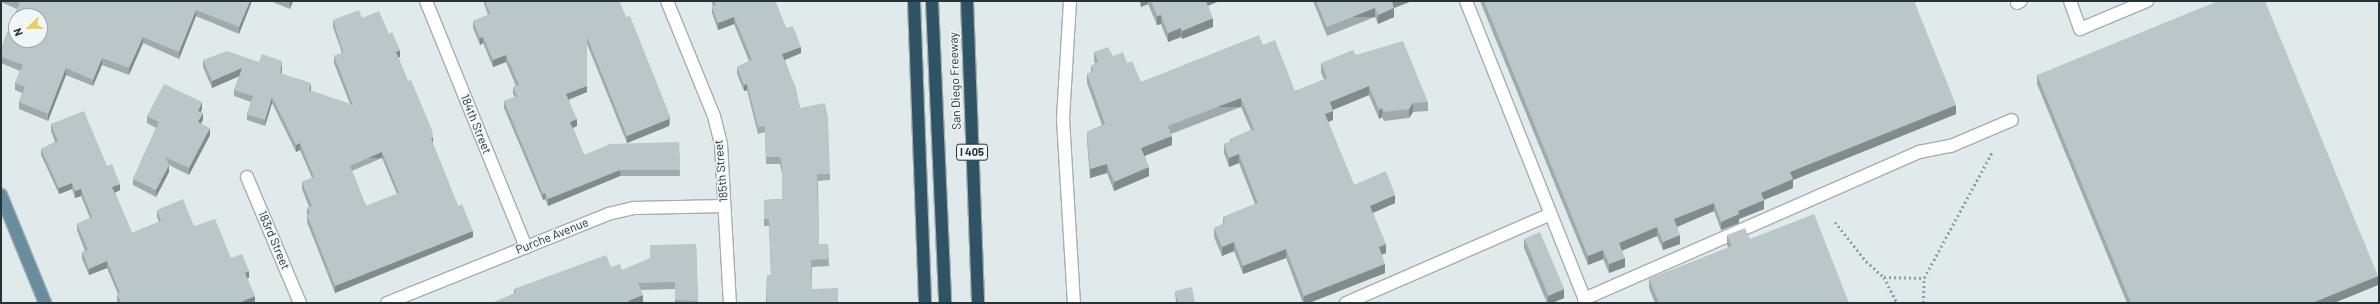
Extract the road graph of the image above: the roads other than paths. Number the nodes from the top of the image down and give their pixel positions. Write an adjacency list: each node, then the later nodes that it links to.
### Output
1 (426, 1): 15 (street, 184th Street)
2 (667, 1): 13 (street, 185th Street)
3 (914, 1): 21 (highway)
4 (932, 1): 22 (highway)
5 (966, 1): 23 (highway, San Diego Freeway / I 405)
6 (1070, 1): 24 (street)
7 (1466, 1): 14 (street)
8 (2070, 1): 9 (street)
9 (2147, 1)
10 (2012, 120): 16 (street)
11 (247, 177): 18 (street, 183rd Street)
12 (1, 195): 17 (main road)
13 (724, 206): 15 (street, Purche Avenue); 20 (street, 185th Street)
14 (1551, 214): 16 (street); 25 (street)
15 (526, 247): 19 (street, Purche Avenue)
16 (1585, 301)
17 (45, 303)
18 (300, 303)
19 (387, 303)
20 (730, 303)
21 (925, 303)
22 (945, 303)
23 (978, 303)
24 (1074, 303)
25 (1346, 303)

